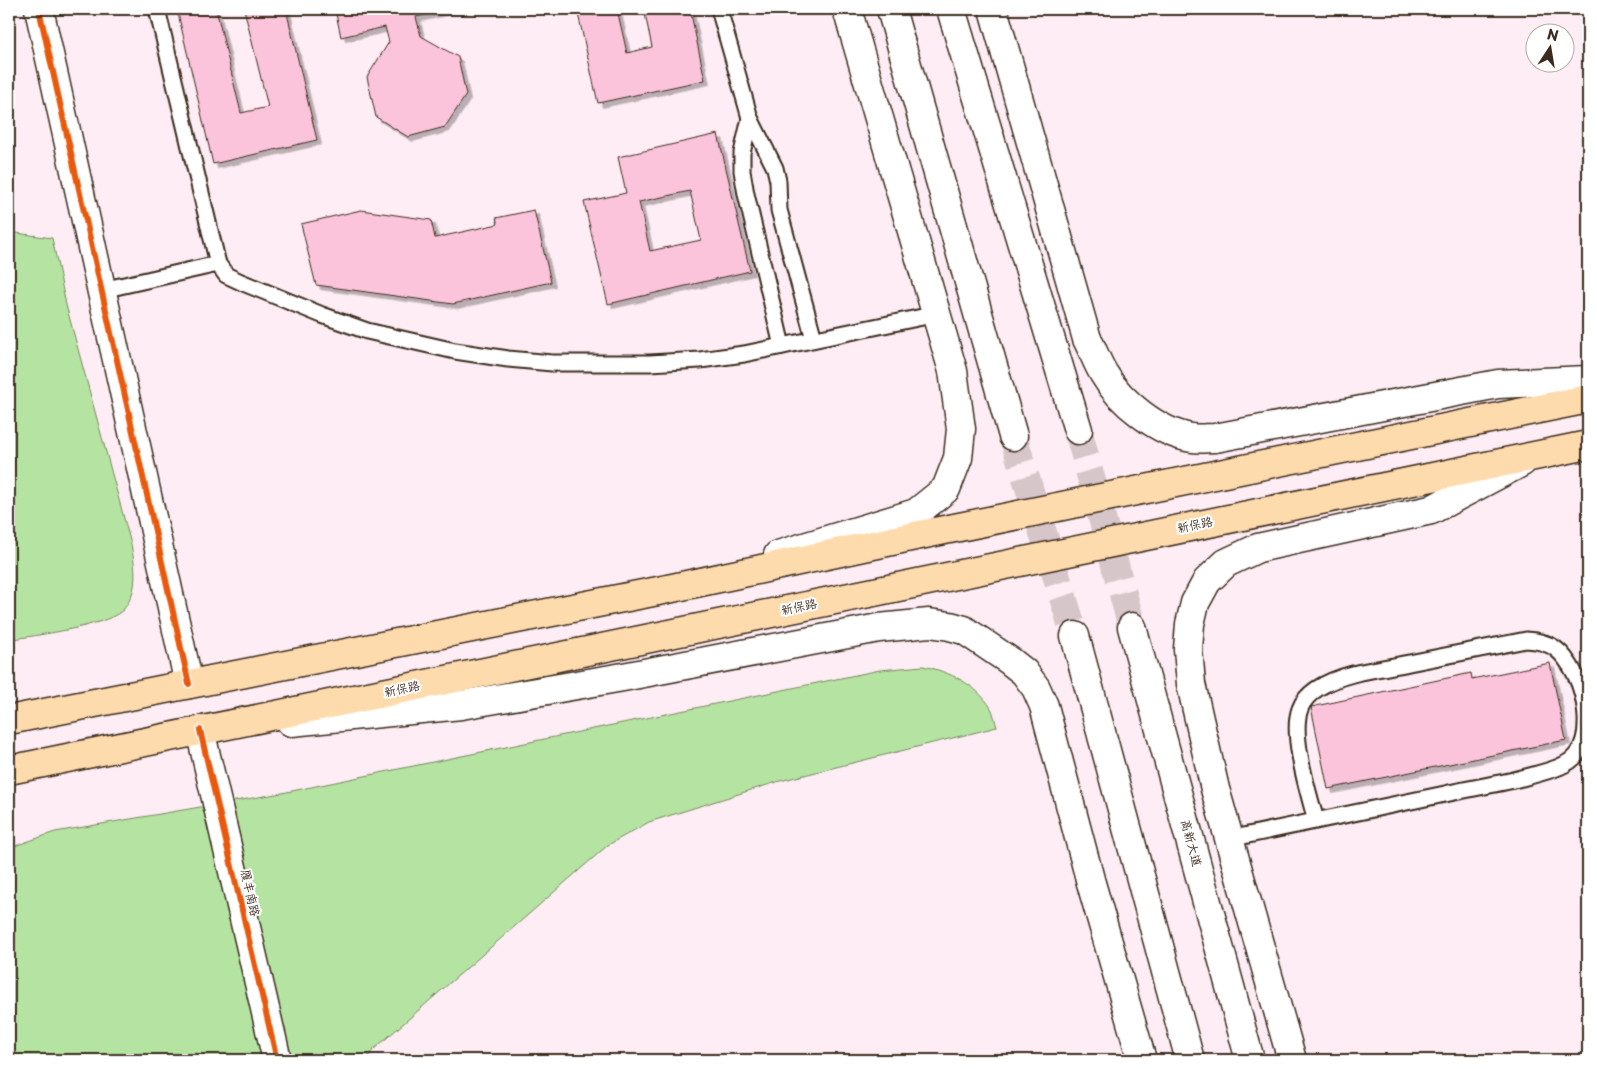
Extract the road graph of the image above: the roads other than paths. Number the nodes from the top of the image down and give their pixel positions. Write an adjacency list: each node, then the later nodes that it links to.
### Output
1 (39, 9): 10 (main road)
2 (156, 9): 9 (lane)
3 (719, 9): 8 (lane)
4 (848, 9): 11 (main road)
5 (891, 9): 17 (main road)
6 (951, 9): 16 (main road)
7 (992, 9): 14 (main road)
8 (750, 118): 12 (lane); 13 (lane)
9 (218, 264): 10 (lane); 13 (lane)
10 (102, 290): 23 (main road)
11 (937, 314): 12 (lane); 20 (main road)
12 (814, 340): 13 (lane)
13 (782, 346)
14 (1588, 380)
15 (1588, 399): 20 (main road)
16 (1078, 430)
17 (1013, 436)
18 (1588, 445): 19 (main road, 新保路)
19 (1534, 456): 25 (main road, 新保路); 28 (main road)
20 (662, 590): 23 (main road)
21 (1132, 627): 32 (main road, 高新大道)
22 (1074, 636): 31 (main road)
23 (189, 684): 24 (main road)
24 (9, 720)
25 (200, 730): 26 (main road, 新保路); 29 (main road, 履丰南路); 30 (main road)
26 (9, 770)
27 (1316, 821): 27 (lane); 28 (lane)
28 (1230, 839): 33 (main road)
29 (277, 1060)
30 (1142, 1060)
31 (1190, 1060)
32 (1250, 1060)
33 (1292, 1060)

